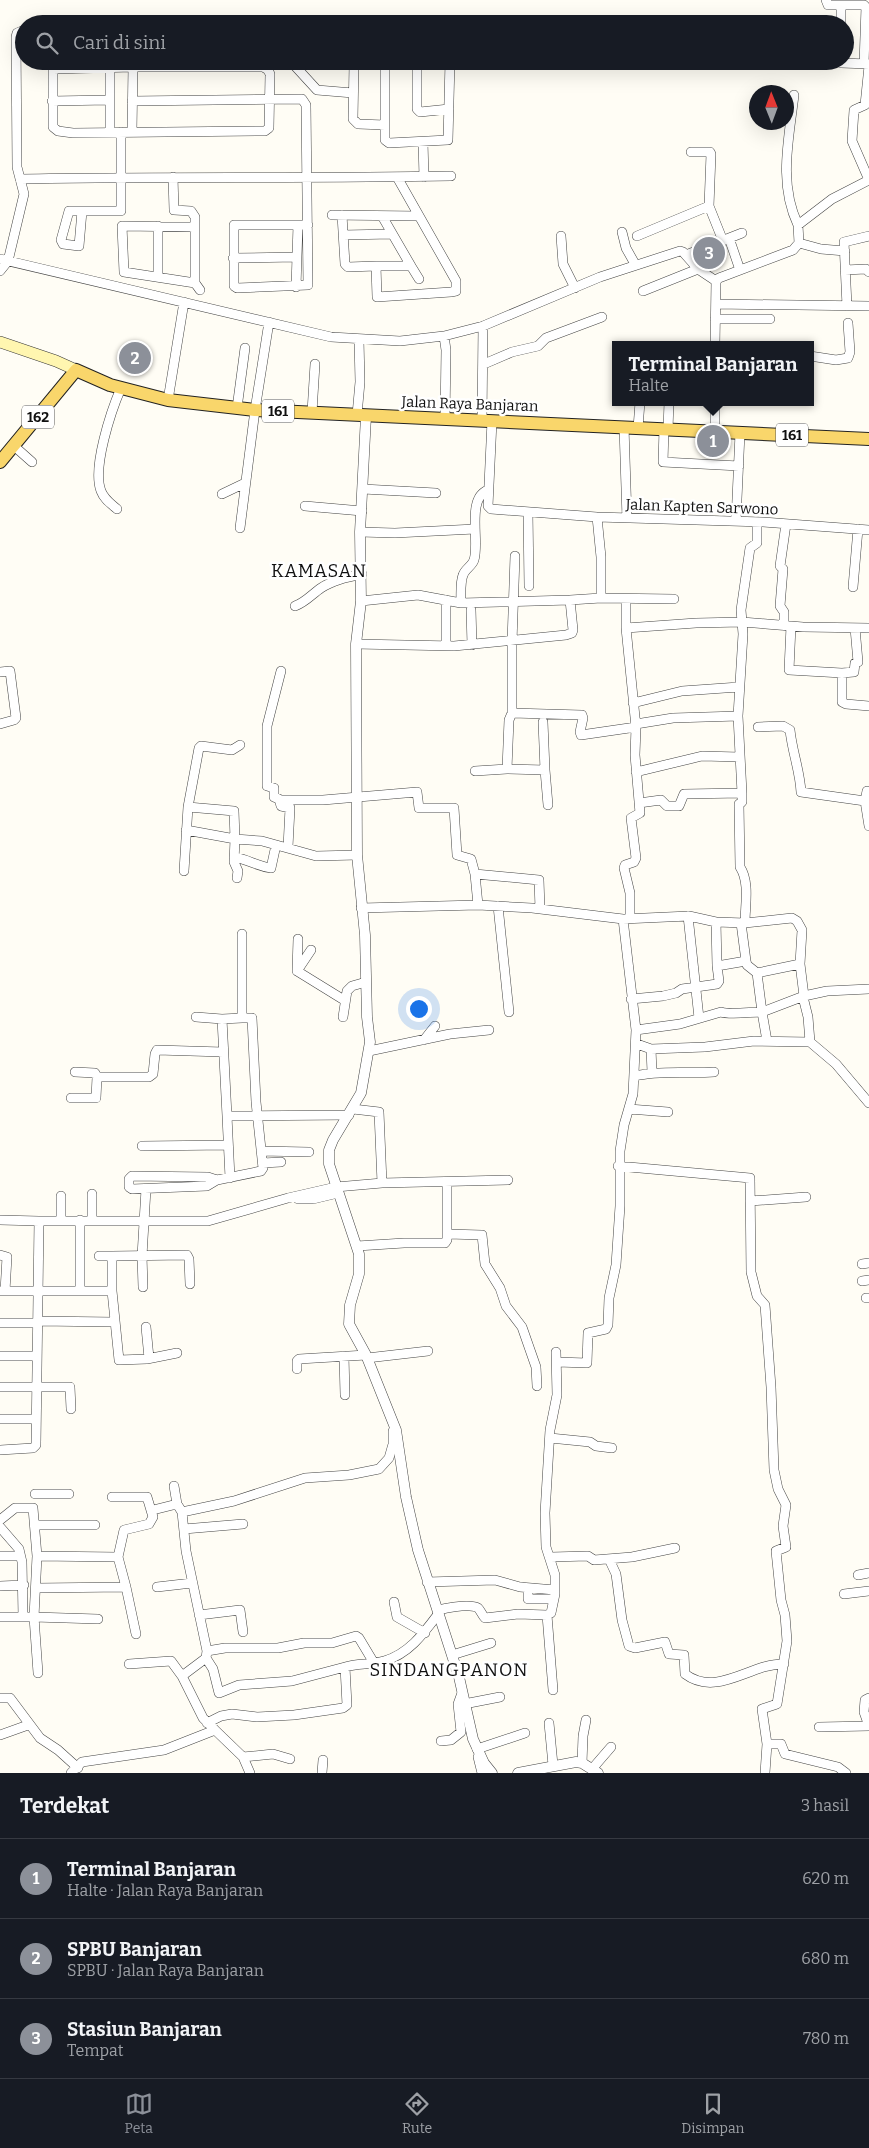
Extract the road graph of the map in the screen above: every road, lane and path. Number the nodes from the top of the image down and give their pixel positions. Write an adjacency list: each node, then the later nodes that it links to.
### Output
1 (826, 0): 2 (street)
2 (844, 3): 4 (street)
3 (854, 64): 4 (street)
4 (867, 65): 35 (street)
5 (16, 70): 33 (street)
6 (53, 70): 18 (street)
7 (110, 70): 16 (street)
8 (133, 70): 19 (street)
9 (268, 70): 17 (street)
10 (299, 70): 15 (street)
11 (354, 70): 15 (street)
12 (385, 70): 21 (street)
13 (417, 70): 20 (street)
14 (450, 70): 20 (street)
15 (353, 92): 21 (street)
16 (109, 100): 18 (street); 23 (street)
17 (270, 100): 19 (street); 24 (street); 34 (street)
18 (52, 101): 23 (street)
19 (132, 101): 24 (street)
20 (449, 109): 26 (street)
21 (385, 125): 26 (street)
22 (790, 130): 44 (street)
23 (110, 131): 25 (street)
24 (132, 131): 25 (street)
25 (121, 132): 28 (street)
26 (423, 142): 32 (street)
27 (691, 152): 36 (street)
28 (120, 176): 30 (street); 33 (street); 38 (street)
29 (451, 176): 32 (street)
30 (173, 177): 34 (street); 47 (street)
31 (403, 177): 32 (street); 34 (street); 42 (street)
32 (424, 177)
33 (20, 179): 61 (street)
34 (307, 179): 43 (street)
35 (869, 180): 44 (street)
36 (709, 206): 53 (street); 55 (street)
37 (82, 211): 38 (street)
38 (121, 211): 45 (street)
39 (332, 215): 40 (street)
40 (342, 215): 41 (street); 51 (street)
41 (382, 216): 42 (street); 50 (street)
42 (418, 216): 63 (street)
43 (303, 225): 59 (street); 60 (street); 73 (street)
44 (798, 225): 56 (street)
45 (122, 226): 46 (street); 70 (street)
46 (158, 226): 47 (street); 70 (street)
47 (195, 226): 70 (street)
48 (622, 232): 62 (street)
49 (742, 233): 55 (street)
50 (392, 234): 51 (street); 64 (street)
51 (344, 235): 63 (street)
52 (561, 236): 74 (street)
53 (637, 236)
54 (869, 236): 57 (street)
55 (726, 240): 58 (street); 66 (street)
56 (799, 243): 57 (street); 66 (street)
57 (844, 251): 67 (street)
58 (686, 255): 62 (street); 65 (street)
59 (297, 257): 60 (street); 73 (street)
60 (233, 258): 73 (street)
61 (4, 260): 68 (street); 76 (street)
62 (635, 264): 74 (street)
63 (376, 266): 64 (street)
64 (411, 266): 71 (street)
65 (698, 269): 72 (street); 75 (street)
66 (740, 270): 72 (street)
67 (845, 270): 69 (street); 78 (street)
68 (0, 272)
69 (869, 272)
70 (158, 277)
71 (419, 279)
72 (716, 281): 77 (street)
73 (296, 287)
74 (575, 288): 85 (street)
75 (643, 291)
76 (184, 302): 83 (street); 96 (street)
77 (716, 304): 78 (street); 81 (street)
78 (847, 306): 79 (street)
79 (869, 306)
80 (602, 318): 92 (street)
81 (715, 319): 82 (street); 88 (street)
82 (770, 320)
83 (269, 322): 87 (street); 101 (street)
84 (848, 323): 91 (street)
85 (486, 325): 86 (street); 92 (street)
86 (444, 336): 87 (street); 104 (street)
87 (359, 340): 103 (street)
88 (715, 341)
89 (0, 342): 94 (main road, 161)
90 (245, 348): 100 (street)
91 (814, 357)
92 (487, 363): 105 (street)
93 (315, 364): 102 (street)
94 (76, 370): 95 (main road, Jalan Raya Banjaran / 161); 112 (main road, 162)
95 (121, 388): 96 (main road, Jalan Raya Banjaran / 161); 122 (street)
96 (168, 400): 100 (main road, Jalan Raya Banjaran / 161)
97 (640, 406): 107 (street)
98 (669, 406): 108 (street)
99 (715, 406): 109 (street)
100 (237, 408): 101 (main road, Jalan Raya Banjaran / 161)
101 (255, 410): 102 (main road, Jalan Raya Banjaran / 161); 116 (street)
102 (312, 412): 103 (main road, Jalan Raya Banjaran / 161)
103 (362, 416): 104 (main road, Jalan Raya Banjaran / 161); 117 (street)
104 (445, 419): 105 (main road, Jalan Raya Banjaran / 161)
105 (487, 420): 106 (main road, Jalan Raya Banjaran / 161); 118 (street)
106 (624, 427): 107 (main road, Jalan Raya Banjaran / 161); 126 (street)
107 (638, 428): 108 (main road, Jalan Raya Banjaran / 161)
108 (666, 429): 109 (main road, Jalan Raya Banjaran / 161); 115 (street)
109 (716, 431): 110 (main road, Jalan Raya Banjaran / 161)
110 (740, 433): 111 (main road, Jalan Raya Banjaran / 161); 115 (street)
111 (869, 439)
112 (14, 446): 113 (main road, 162); 114 (street)
113 (1, 460)
114 (32, 462)
115 (739, 466): 127 (street)
116 (245, 483): 120 (street); 130 (street)
117 (364, 489): 119 (street); 123 (street)
118 (485, 491): 124 (street, Jalan Kapten Sarwono); 131 (street)
119 (436, 493)
120 (222, 494)
121 (305, 506): 123 (street)
122 (117, 508)
123 (362, 511): 134 (street)
124 (531, 513): 125 (street, Jalan Kapten Sarwono); 137 (street)
125 (597, 517): 126 (street, Jalan Kapten Sarwono); 139 (street)
126 (627, 518): 127 (street, Jalan Kapten Sarwono)
127 (736, 521): 128 (street, Jalan Kapten Sarwono)
128 (757, 522): 129 (street, Jalan Kapten Sarwono); 149 (street)
129 (786, 524): 132 (street, Jalan Kapten Sarwono); 150 (street)
130 (240, 528)
131 (475, 528): 134 (street); 146 (street)
132 (858, 529): 133 (street, Jalan Kapten Sarwono); 138 (street)
133 (869, 530)
134 (360, 532): 136 (street)
135 (515, 556): 143 (street)
136 (362, 574): 145 (street); 147 (street)
137 (529, 586)
138 (853, 587)
139 (601, 598): 140 (street); 144 (street)
140 (626, 599): 141 (street); 151 (street)
141 (674, 599)
142 (446, 600): 145 (street); 146 (street); 157 (street)
143 (513, 600): 144 (street); 146 (street); 154 (street)
144 (570, 600): 154 (street)
145 (361, 601): 155 (street)
146 (461, 603)
147 (295, 606)
148 (471, 610): 156 (street)
149 (742, 622): 150 (street); 151 (street); 161 (street)
150 (788, 626): 152 (street); 160 (street)
151 (626, 628): 162 (street)
152 (856, 628): 153 (street); 160 (street)
153 (869, 628)
154 (512, 642): 156 (street); 164 (street)
155 (356, 644): 157 (street); 178 (street)
156 (472, 644): 157 (street)
157 (446, 646)
158 (281, 671): 179 (street)
159 (0, 672): 167 (street)
160 (842, 673): 163 (street)
161 (739, 687): 162 (street); 165 (street)
162 (633, 703): 168 (street)
163 (869, 706)
164 (512, 713): 168 (street); 172 (street)
165 (738, 716): 168 (street); 171 (street)
166 (543, 722): 173 (street)
167 (0, 724)
168 (636, 726): 175 (street)
169 (758, 728): 180 (street)
170 (240, 746): 183 (street)
171 (739, 757): 175 (street); 177 (street)
172 (507, 770): 173 (street); 174 (street)
173 (545, 770): 182 (street)
174 (475, 771)
175 (636, 772): 181 (street)
176 (869, 792): 180 (street)
177 (742, 793): 181 (street); 201 (street)
178 (358, 796): 179 (street); 189 (street); 192 (street)
179 (280, 800): 188 (street)
180 (865, 801): 184 (street)
181 (639, 803): 199 (street)
182 (548, 805)
183 (188, 807): 185 (street); 186 (street)
184 (869, 826)
185 (186, 830): 186 (street); 191 (street)
186 (235, 839): 187 (street); 190 (street)
187 (276, 845): 188 (street); 190 (street)
188 (288, 847): 189 (street)
189 (357, 855): 196 (street)
190 (234, 857): 193 (street)
191 (184, 871)
192 (475, 874): 194 (street); 197 (street)
193 (237, 878)
194 (478, 905): 195 (street); 196 (street)
195 (498, 906): 197 (street); 216 (street)
196 (361, 908): 210 (street)
197 (540, 909): 199 (street)
198 (688, 916): 199 (street); 200 (street); 211 (street)
199 (627, 919): 214 (street)
200 (716, 922): 201 (street); 207 (street)
201 (743, 923): 205 (street); 206 (street)
202 (242, 934): 220 (street)
203 (298, 939): 208 (street)
204 (311, 950): 208 (street)
205 (746, 961): 207 (street); 209 (street)
206 (800, 964): 209 (street); 213 (street)
207 (717, 966): 211 (street)
208 (296, 971): 215 (street)
209 (757, 973): 217 (street)
210 (366, 982): 215 (street); 231 (street)
211 (695, 988): 214 (street); 221 (street)
212 (869, 990): 213 (street)
213 (804, 997): 217 (street); 228 (street)
214 (631, 998): 225 (street)
215 (344, 1000): 219 (street)
216 (509, 1012)
217 (762, 1012): 221 (street); 227 (street)
218 (196, 1017): 222 (street)
219 (343, 1017)
220 (242, 1018): 222 (street); 244 (street)
221 (698, 1018): 225 (street)
222 (222, 1019): 232 (street)
223 (435, 1026): 226 (street)
224 (488, 1030): 226 (street)
225 (636, 1030): 229 (street)
226 (424, 1040): 231 (street)
227 (767, 1041): 228 (street); 230 (street)
228 (810, 1042): 239 (street)
229 (637, 1044): 230 (street); 236 (street)
230 (651, 1049): 234 (street)
231 (369, 1051): 241 (street)
232 (223, 1052): 237 (street); 243 (street)
233 (75, 1072): 237 (street)
234 (652, 1072): 235 (street); 236 (street)
235 (714, 1072)
236 (635, 1076): 240 (street)
237 (97, 1077): 238 (street)
238 (71, 1098)
239 (869, 1103)
240 (629, 1109): 242 (street); 251 (street)
241 (351, 1112): 244 (street); 256 (street); 258 (street)
242 (668, 1112)
243 (227, 1116): 244 (street); 245 (street)
244 (258, 1116): 247 (street)
245 (228, 1145): 246 (street); 252 (street)
246 (142, 1146)
247 (262, 1150): 248 (street); 250 (street)
248 (309, 1152)
249 (281, 1162): 250 (street)
250 (263, 1163): 252 (street)
251 (618, 1166): 262 (street); 292 (street)
252 (230, 1178): 253 (street)
253 (217, 1180): 257 (street); 257 (street)
254 (508, 1180): 255 (street)
255 (447, 1182): 256 (street); 269 (street)
256 (382, 1183): 258 (street)
257 (146, 1189): 267 (street)
258 (330, 1192): 267 (street); 270 (street)
259 (92, 1194): 266 (street)
260 (61, 1196): 264 (street)
261 (806, 1196): 262 (street)
262 (750, 1201): 352 (street)
263 (0, 1220): 268 (street)
264 (61, 1220): 265 (street); 268 (street)
265 (80, 1220): 266 (street); 277 (street)
266 (92, 1220): 267 (street)
267 (145, 1220): 274 (street)
268 (39, 1221): 279 (street)
269 (448, 1234): 270 (street); 296 (street)
270 (358, 1246): 290 (street)
271 (0, 1255): 278 (street)
272 (99, 1256): 273 (street)
273 (112, 1256): 274 (street); 280 (street)
274 (142, 1256): 275 (street); 276 (street)
275 (190, 1284)
276 (143, 1287)
277 (80, 1290): 279 (street); 280 (street)
278 (2, 1291): 279 (street)
279 (39, 1291): 281 (street)
280 (112, 1291): 282 (street)
281 (38, 1322): 282 (street); 283 (street); 289 (street)
282 (114, 1322): 291 (street)
283 (0, 1323)
284 (146, 1327): 291 (street)
285 (428, 1351): 290 (street)
286 (556, 1352): 292 (street)
287 (177, 1353): 291 (street)
288 (0, 1356): 289 (street)
289 (37, 1356): 295 (street)
290 (356, 1356): 293 (street); 297 (street); 301 (street)
291 (149, 1358)
292 (557, 1362): 302 (street)
293 (297, 1369)
294 (0, 1386): 295 (street)
295 (37, 1386): 298 (street); 300 (street)
296 (537, 1386)
297 (345, 1395)
298 (70, 1409)
299 (0, 1419): 300 (street)
300 (36, 1419): 304 (street)
301 (394, 1425): 309 (street); 326 (street)
302 (550, 1438): 303 (street); 322 (street)
303 (612, 1448)
304 (0, 1450)
305 (174, 1486): 309 (street)
306 (69, 1494): 308 (street)
307 (112, 1497): 310 (street)
308 (33, 1508): 311 (street); 313 (street)
309 (180, 1508): 310 (street); 316 (street)
310 (152, 1510): 321 (street)
311 (0, 1520)
312 (244, 1524): 316 (street)
313 (36, 1525): 314 (street); 320 (street)
314 (95, 1525)
315 (0, 1527): 319 (street)
316 (184, 1529): 327 (street)
317 (675, 1548): 323 (street)
318 (0, 1556): 319 (street)
319 (20, 1556): 328 (street)
320 (37, 1556): 321 (street); 332 (street)
321 (118, 1557): 330 (street)
322 (550, 1557): 323 (street); 334 (street)
323 (609, 1559): 352 (street)
324 (869, 1573): 325 (street)
325 (858, 1575)
326 (428, 1582): 334 (street); 337 (street)
327 (192, 1583): 331 (street); 338 (street)
328 (24, 1585): 329 (street); 341 (street)
329 (0, 1586)
330 (126, 1587): 332 (street); 345 (street)
331 (157, 1587)
332 (36, 1588): 342 (street)
333 (869, 1591): 335 (street)
334 (555, 1594): 339 (street)
335 (844, 1594)
336 (394, 1602): 346 (street)
337 (438, 1612): 339 (street); 346 (street); 348 (street)
338 (199, 1615): 344 (street); 349 (street)
339 (547, 1616): 356 (street)
340 (0, 1617): 341 (street)
341 (23, 1617): 342 (street)
342 (34, 1618): 343 (street); 354 (street)
343 (98, 1618)
344 (243, 1632)
345 (136, 1634)
346 (423, 1635): 350 (street)
347 (491, 1643): 348 (street)
348 (452, 1654): 357 (street)
349 (207, 1655): 350 (street); 353 (street); 355 (street)
350 (374, 1663): 353 (street)
351 (129, 1664): 355 (street)
352 (784, 1664): 372 (street)
353 (345, 1667): 363 (street)
354 (38, 1673)
355 (182, 1676): 363 (street)
356 (553, 1690)
357 (462, 1693): 361 (street); 371 (street)
358 (500, 1697): 361 (street)
359 (0, 1698): 365 (street)
360 (869, 1698): 366 (street)
361 (464, 1704): 373 (street)
362 (586, 1720): 378 (street)
363 (207, 1723): 368 (street)
364 (549, 1723): 379 (street)
365 (28, 1725): 370 (street); 380 (street)
366 (869, 1726): 367 (street)
367 (819, 1727)
368 (215, 1730): 375 (street); 380 (street)
369 (525, 1733): 373 (street)
370 (0, 1735)
371 (441, 1741)
372 (767, 1744): 387 (street); 388 (street)
373 (476, 1746): 384 (street); 385 (street)
374 (611, 1747): 381 (street)
375 (243, 1757): 376 (street); 382 (street)
376 (290, 1759)
377 (322, 1760): 383 (street)
378 (582, 1763): 379 (street); 381 (street)
379 (553, 1765): 386 (street)
380 (75, 1770)
381 (595, 1771)
382 (250, 1773)
383 (322, 1773)
384 (482, 1773)
385 (491, 1773)
386 (518, 1773)
387 (766, 1773)
388 (846, 1773)

